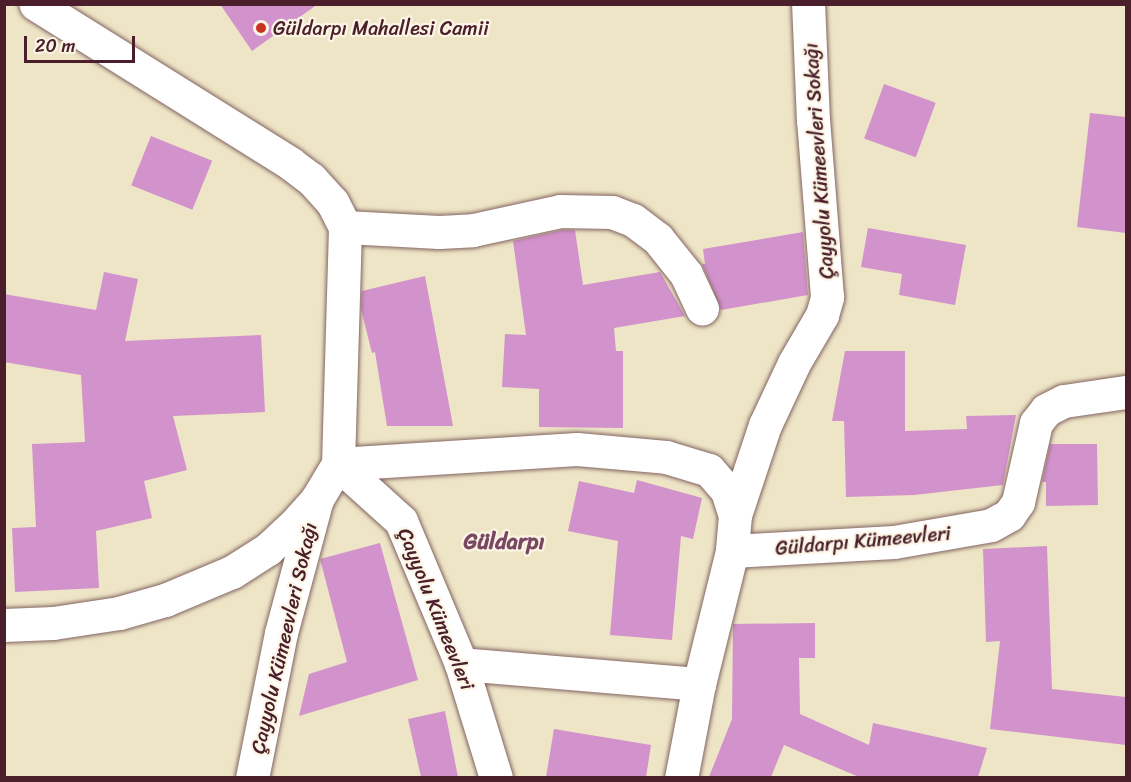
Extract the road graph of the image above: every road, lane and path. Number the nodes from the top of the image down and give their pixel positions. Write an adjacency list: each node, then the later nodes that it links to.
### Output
1 (36, 4): 3 (street)
2 (808, 4): 8 (street, Çayyolu Kümeevleri Sokağı)
3 (345, 227): 4 (street); 6 (street, Çayyolu Kümeevleri Sokağı)
4 (702, 309)
5 (1126, 392): 9 (street, Güldarpı Kümeevleri)
6 (338, 464): 7 (street, Çayyolu Kümeevleri Sokağı); 8 (street, Çayyolu Kümeevleri Sokağı); 11 (street, Çayyolu Kümeevleri)
7 (317, 499): 10 (street, Çayyolu Kümeevleri Sokağı); 13 (street, Çayyolu Kümeevleri Sokağı)
8 (735, 515): 9 (street, Çayyolu Kümeevleri Sokağı)
9 (732, 551): 12 (street, Çayyolu Kümeevleri Sokağı)
10 (4, 625)
11 (461, 664): 12 (street); 14 (street, Çayyolu Kümeevleri)
12 (699, 684): 15 (street, Çayyolu Kümeevleri Sokağı)
13 (252, 777)
14 (496, 777)
15 (681, 777)

